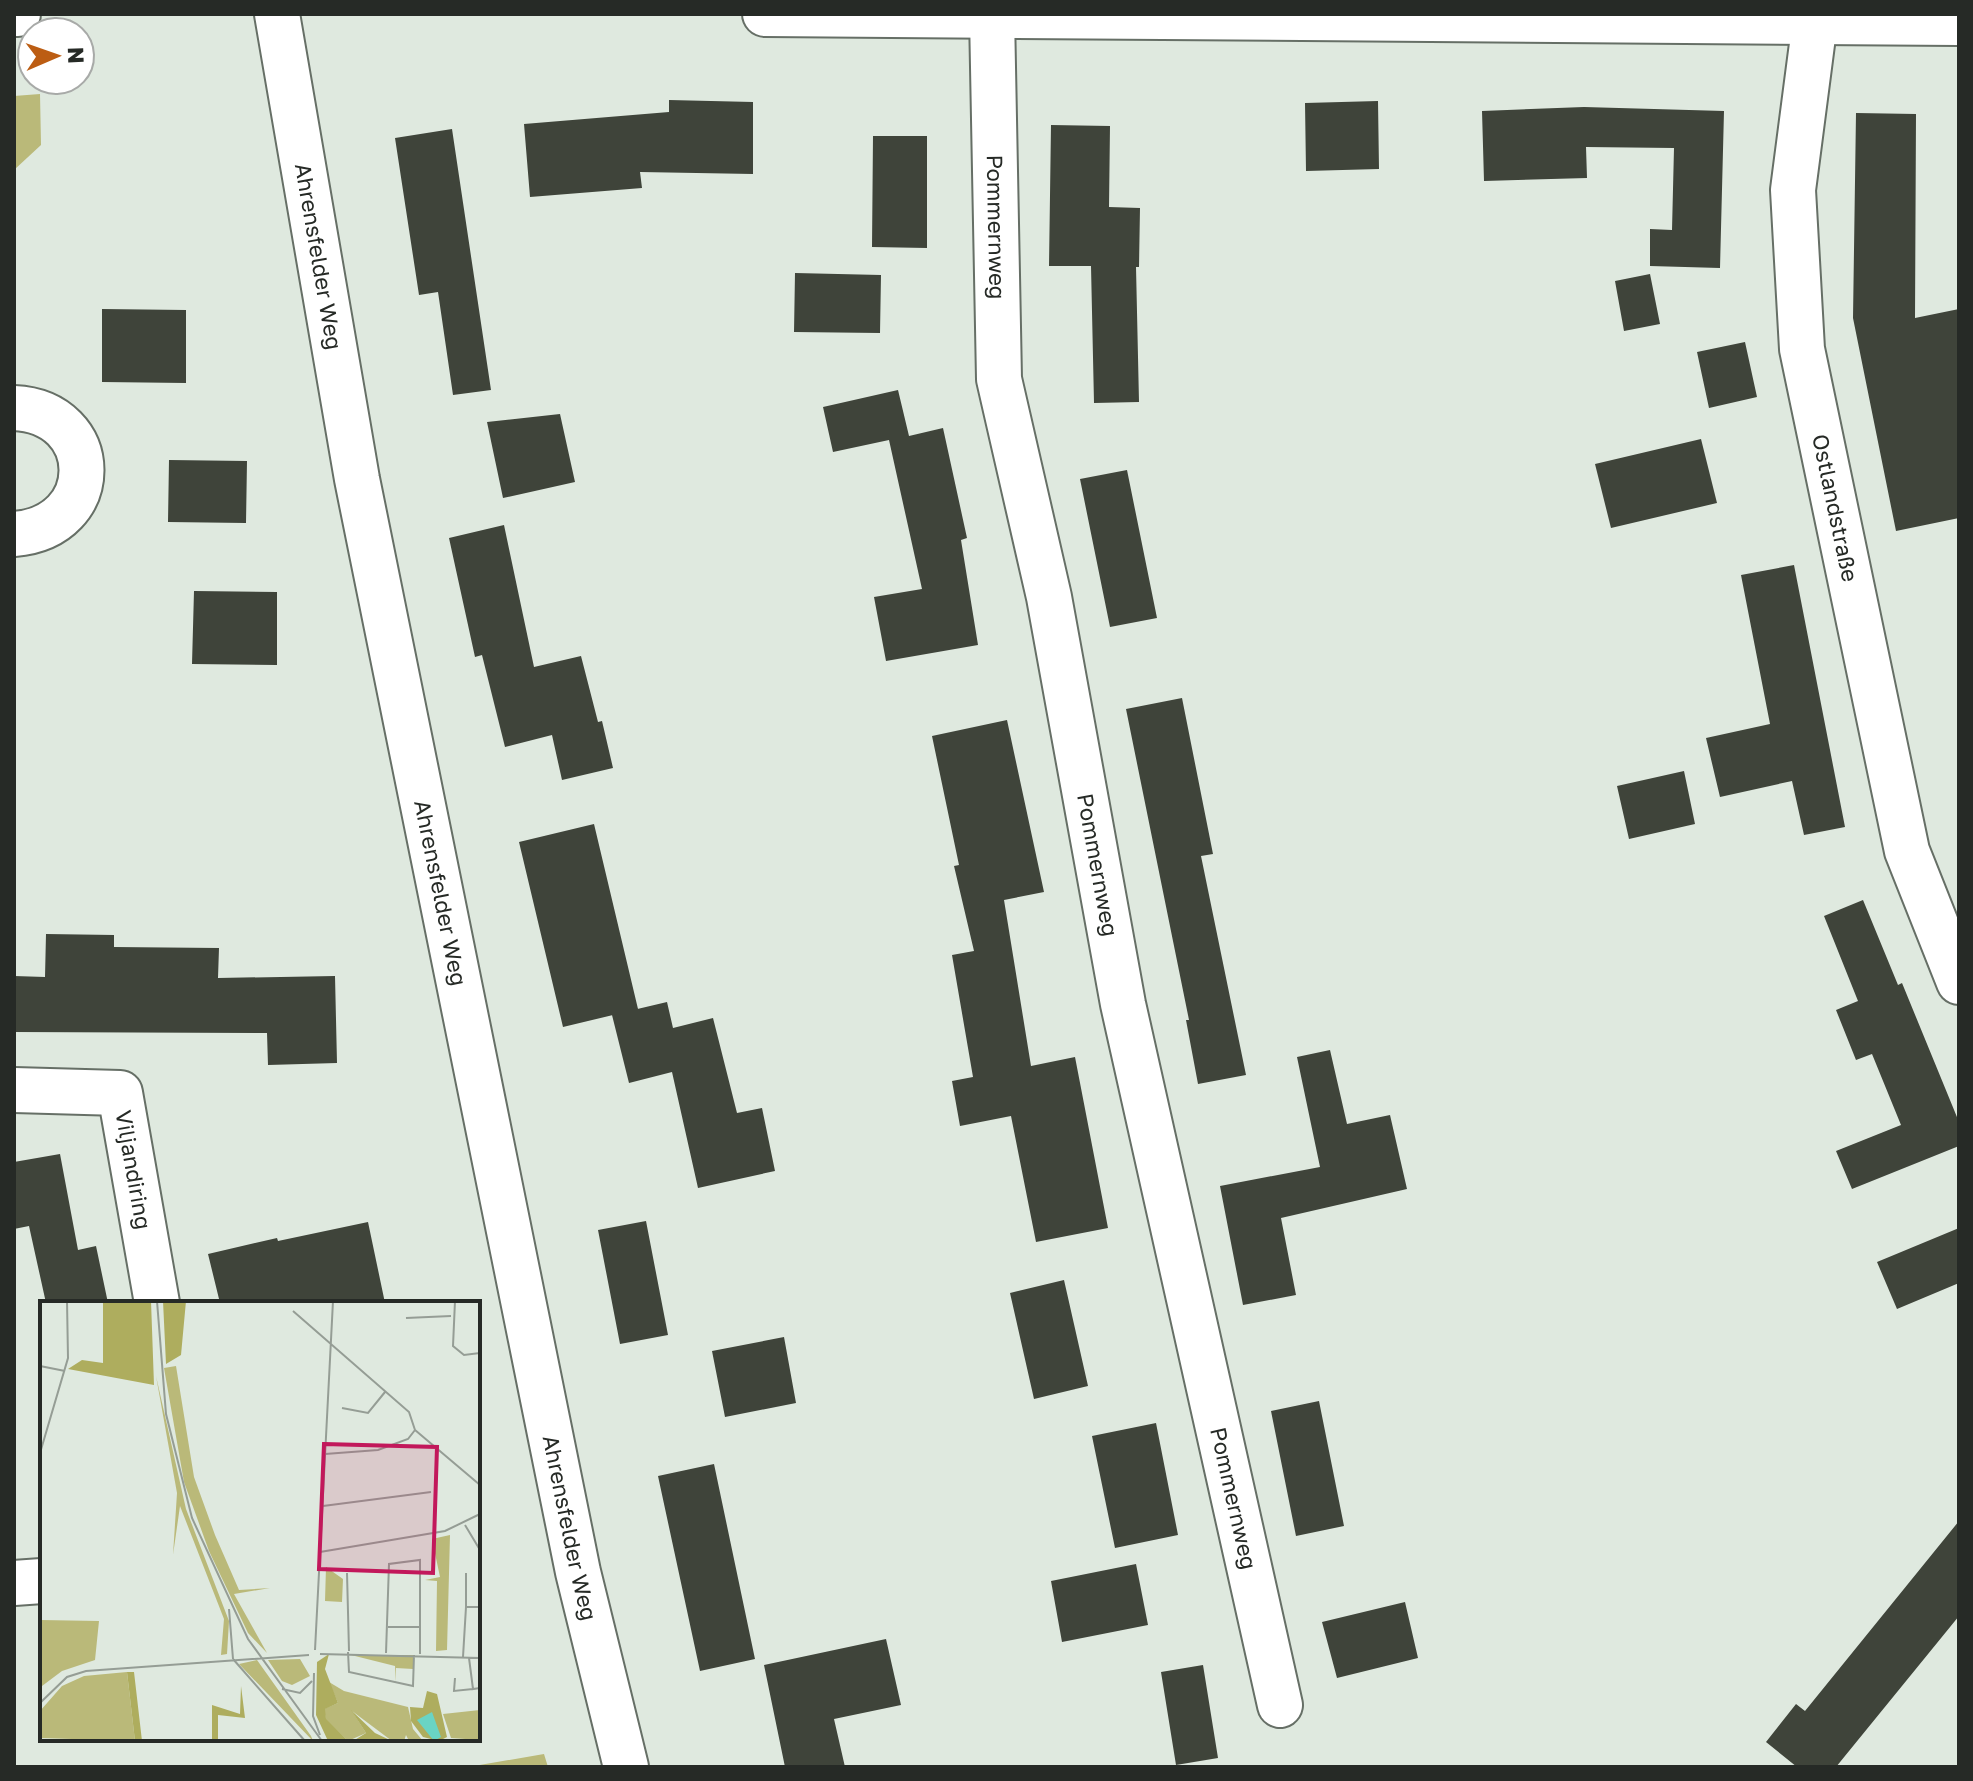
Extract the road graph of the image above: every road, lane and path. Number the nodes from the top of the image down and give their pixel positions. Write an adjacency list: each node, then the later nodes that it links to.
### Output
1 (277, 14): 14 (street, Ahrensfelder Weg)
2 (765, 14): 3 (street)
3 (992, 15): 4 (street); 13 (street, Pommernweg)
4 (1815, 21): 5 (street); 8 (street, Ostlandstraße)
5 (1959, 23)
6 (14, 408): 7 (street)
7 (14, 534)
8 (1959, 982)
9 (14, 1090): 10 (street, Viljandiring)
10 (157, 1301)
11 (40, 1581): 12 (street)
12 (14, 1583)
13 (1280, 1705)
14 (626, 1767)

